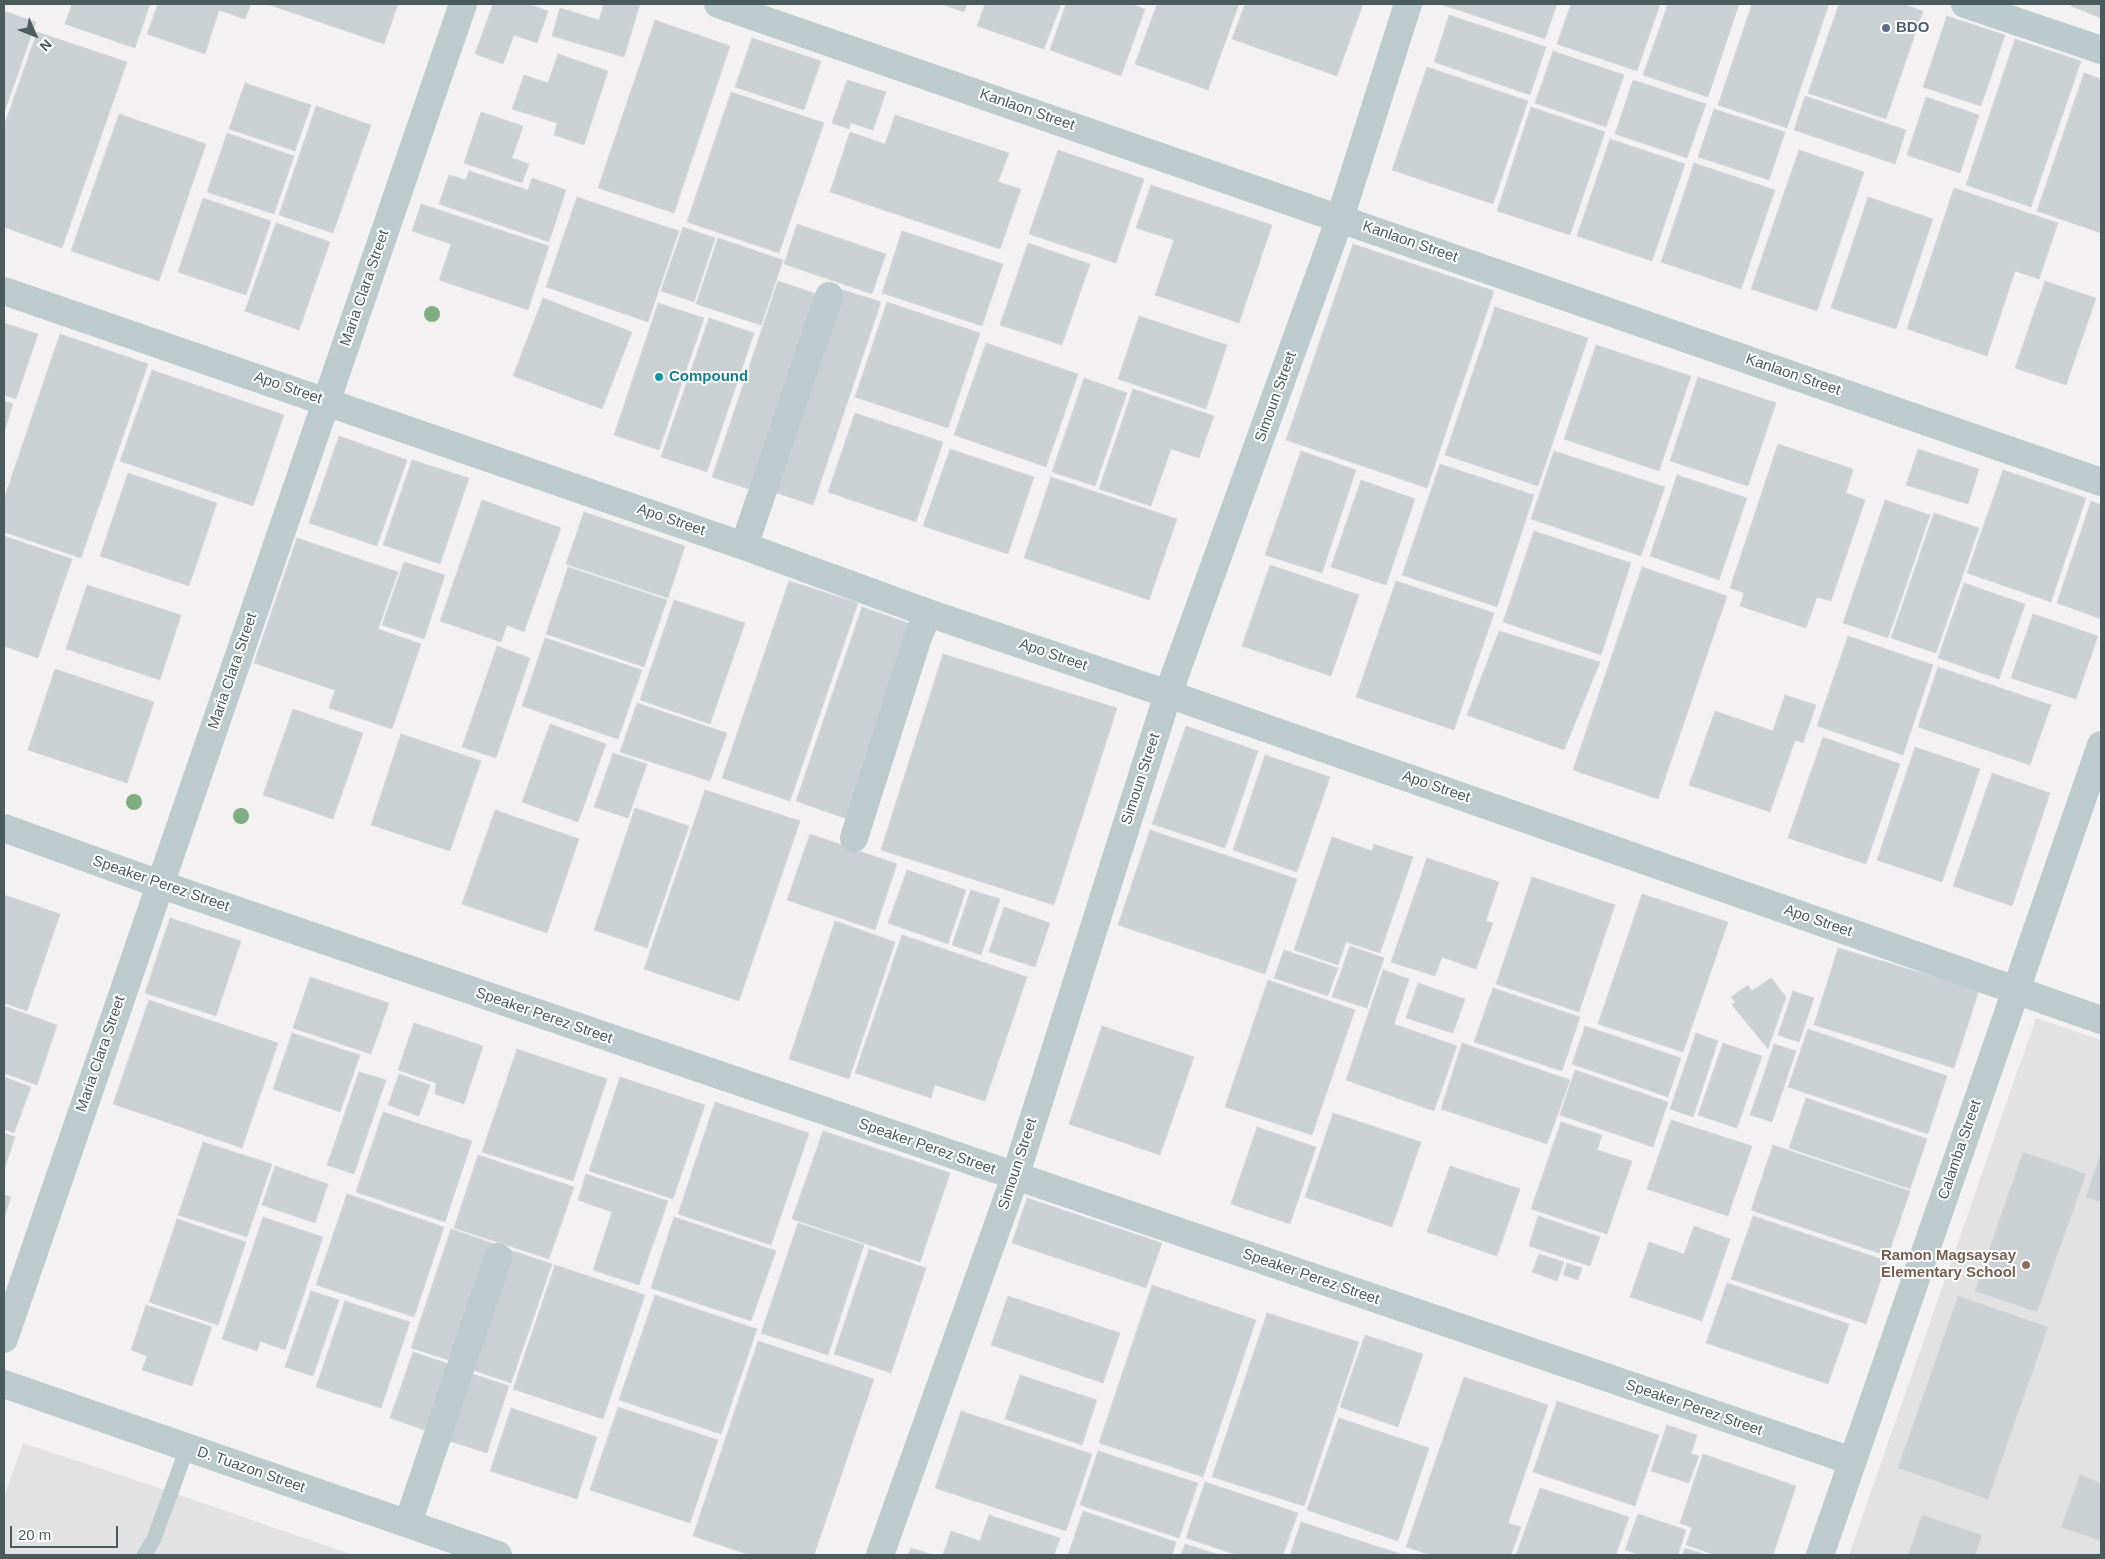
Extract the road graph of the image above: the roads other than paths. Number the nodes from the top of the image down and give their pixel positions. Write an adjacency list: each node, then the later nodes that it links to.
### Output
1 (463, 4): 9 (street, Maria Clara Street)
2 (718, 4): 6 (street, Kanlaon Street)
3 (1408, 4): 6 (street, Simoun Street)
4 (1965, 4): 5 (main road)
5 (2101, 50)
6 (1340, 218): 10 (street, Kanlaon Street); 13 (street, Simoun Street)
7 (4, 291): 9 (street, Apo Street)
8 (829, 296): 11 (street)
9 (326, 401): 11 (street, Apo Street); 17 (street, Maria Clara Street)
10 (2101, 482)
11 (744, 546): 12 (street, Apo Street)
12 (928, 613): 13 (street, Apo Street); 16 (street)
13 (1168, 694): 18 (street, Apo Street); 20 (street, Simoun Street)
14 (2101, 745): 18 (street, Calamba Street)
15 (4, 828): 17 (street, Speaker Perez Street)
16 (854, 838)
17 (159, 884): 20 (street, Speaker Perez Street); 22 (street, Maria Clara Street)
18 (2016, 990): 19 (street, Apo Street); 25 (street, Calamba Street)
19 (2101, 1020)
20 (1015, 1177): 25 (street, Speaker Perez Street); 29 (street, Simoun Street)
21 (498, 1257): 26 (street)
22 (4, 1339)
23 (4, 1384): 24 (street, D. Tuazon Street)
24 (187, 1448): 26 (street, D. Tuazon Street); 27 (lane)
25 (1852, 1461): 30 (street, Calamba Street)
26 (408, 1523): 28 (street, D. Tuazon Street)
27 (144, 1555)
28 (498, 1555)
29 (880, 1555)
30 (1820, 1555)

